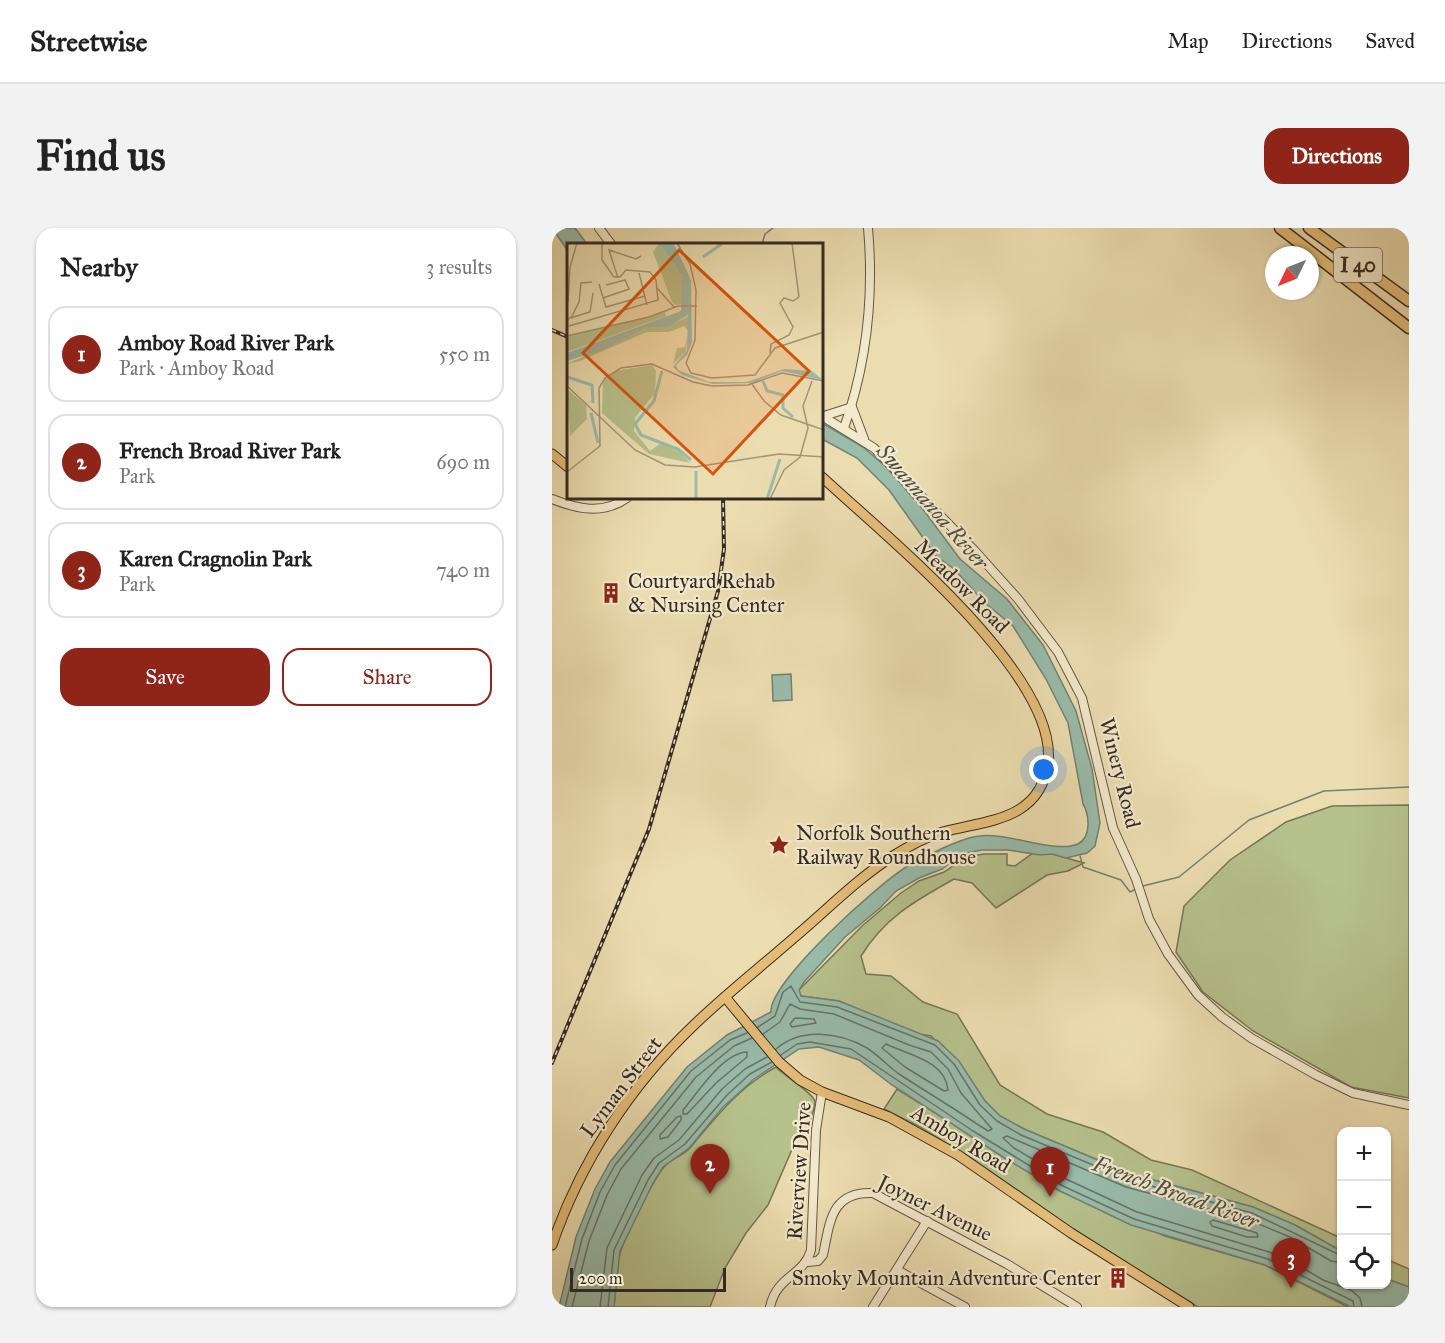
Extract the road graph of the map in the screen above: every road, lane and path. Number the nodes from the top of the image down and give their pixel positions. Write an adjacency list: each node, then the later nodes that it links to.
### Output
1 (599, 228): 5 (street)
2 (868, 228): 8 (street)
3 (1280, 228): 7 (highway, I 40)
4 (1309, 228): 6 (highway, I 40)
5 (610, 243)
6 (1409, 301)
7 (1409, 328)
8 (852, 407): 9 (street); 11 (street); 12 (street)
9 (824, 415)
10 (824, 417): 11 (street, Winery Road)
11 (844, 428): 12 (street, Winery Road)
12 (864, 439): 22 (street, Winery Road)
13 (552, 454): 14 (main road)
14 (567, 465)
15 (824, 479): 18 (main road, Meadow Road)
16 (552, 499): 17 (street)
17 (623, 500)
18 (742, 983): 19 (main road, Meadow Road); 20 (main road)
19 (725, 997): 20 (main road, Amboy Road); 24 (main road, Lyman Street)
20 (738, 1012): 21 (main road, Amboy Road)
21 (822, 1092): 25 (street, Riverview Drive); 31 (main road, Amboy Road)
22 (1409, 1105)
23 (927, 1221): 25 (street, Joyner Avenue); 26 (street); 30 (street, Joyner Avenue)
24 (552, 1245)
25 (808, 1262): 27 (street, Riverview Drive)
26 (897, 1270): 28 (street); 29 (street)
27 (770, 1307)
28 (873, 1307)
29 (965, 1307)
30 (1077, 1307)
31 (1189, 1307)

